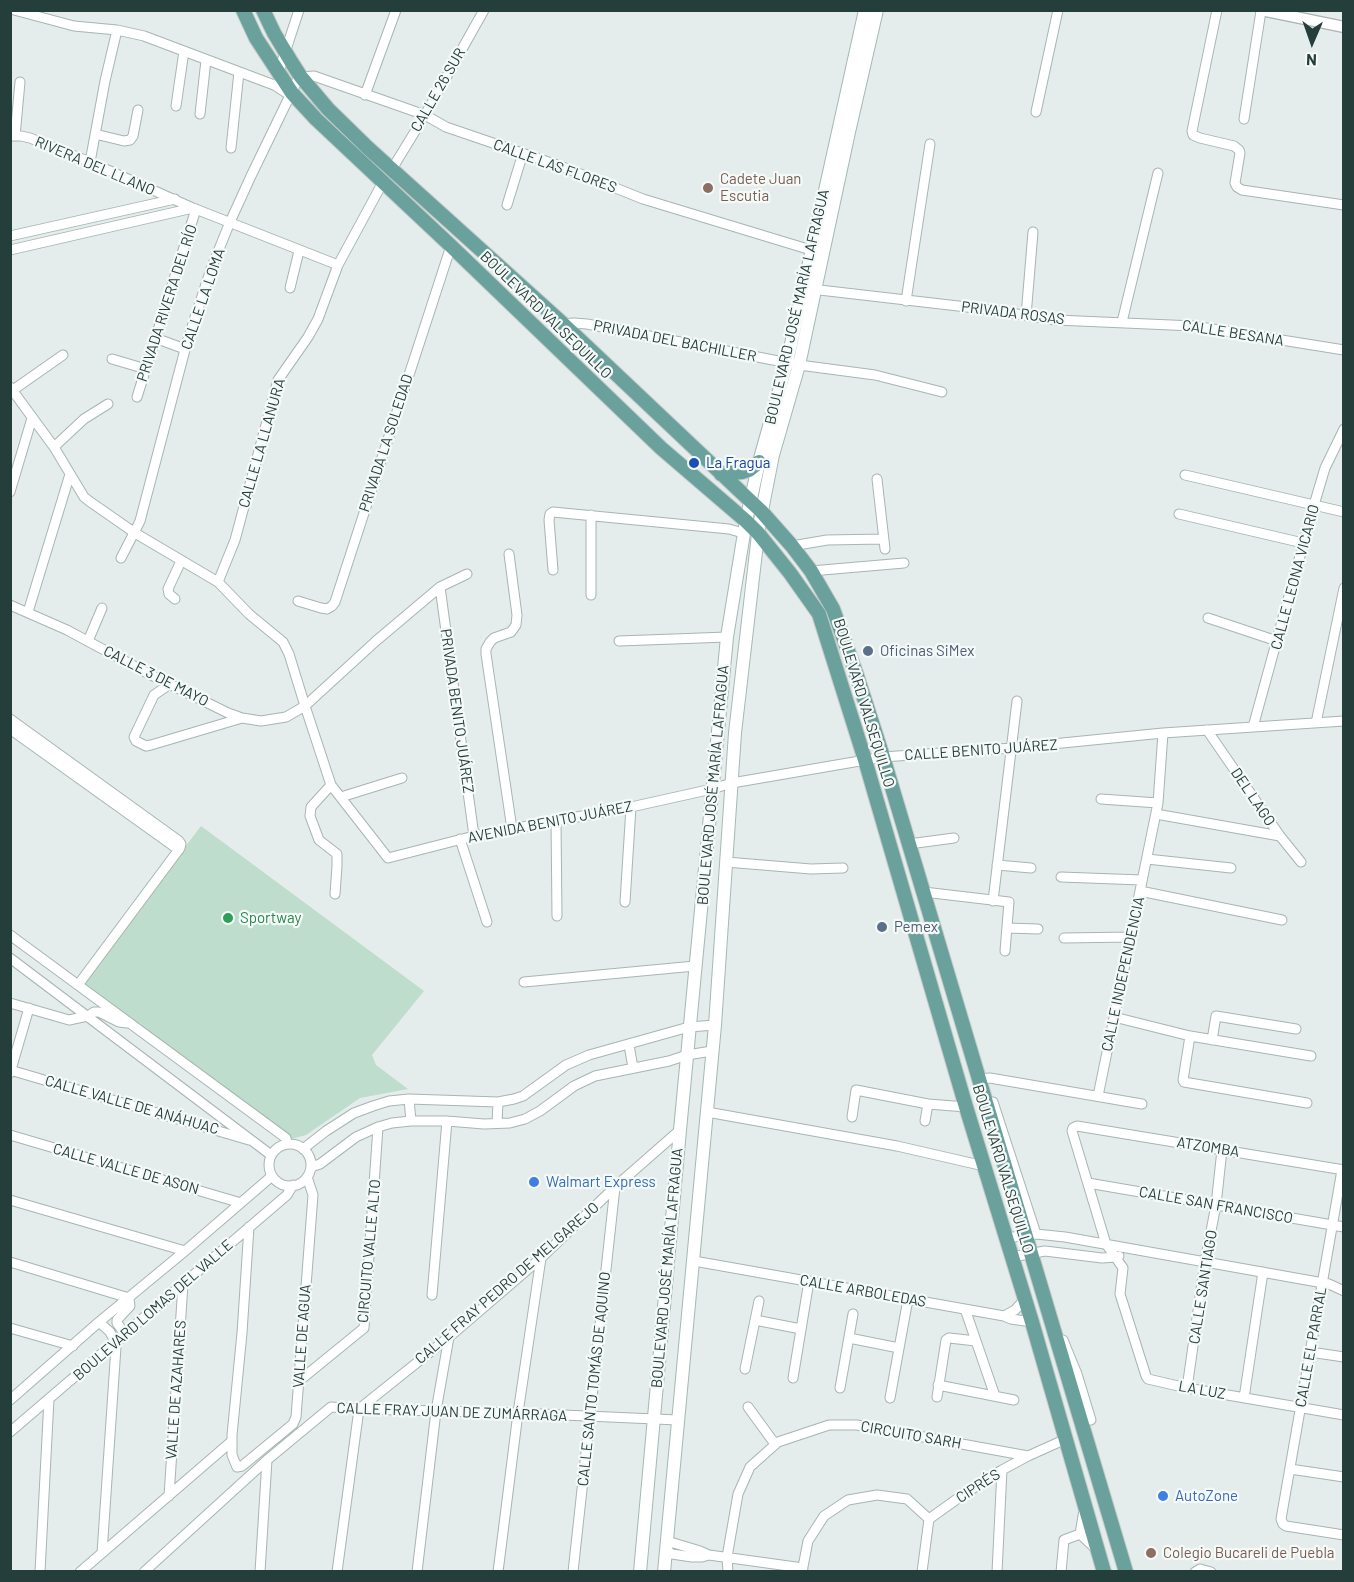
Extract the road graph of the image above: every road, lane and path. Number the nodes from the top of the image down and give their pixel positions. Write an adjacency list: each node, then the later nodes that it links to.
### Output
1 (14, 10): 13 (street)
2 (243, 10): 19 (main road, BOULEVARD VALSEQUILLO)
3 (263, 10): 15 (main road, BOULEVARD VALSEQUILLO)
4 (299, 10): 15 (street)
5 (396, 10): 22 (street)
6 (484, 10): 27 (street, CALLE 26 SUR)
7 (865, 10): 49 (main road, BOULEVARD JOSÉ MARÍA LAFRAGUA)
8 (877, 10): 53 (main road, BOULEVARD JOSÉ MARÍA LAFRAGUA)
9 (1058, 10): 25 (street)
10 (1217, 10): 40 (street)
11 (1261, 10): 12 (street); 28 (street)
12 (1344, 27)
13 (117, 30): 14 (street); 29 (street)
14 (183, 51): 16 (street); 23 (street)
15 (286, 54): 18 (main road, BOULEVARD VALSEQUILLO); 19 (street)
16 (206, 60): 17 (street); 26 (street)
17 (239, 72): 19 (street); 32 (street)
18 (301, 77): 21 (street, CALLE LA LOMA); 22 (street, CALLE LAS FLORES); 35 (main road, BOULEVARD VALSEQUILLO)
19 (276, 79): 21 (main road, BOULEVARD VALSEQUILLO)
20 (20, 82): 30 (street)
21 (292, 94): 37 (main road, BOULEVARD VALSEQUILLO); 43 (street, CALLE LA LOMA)
22 (365, 95): 27 (street, CALLE LAS FLORES)
23 (176, 106)
24 (138, 110): 29 (street)
25 (1036, 112)
26 (200, 114)
27 (425, 115): 33 (street, CALLE LAS FLORES); 35 (street, CALLE 26 SUR)
28 (1244, 119)
29 (95, 134): 34 (street)
30 (13, 136): 34 (street, RIVERA DEL LLANO)
31 (930, 144): 54 (street)
32 (231, 148)
33 (523, 153): 39 (street); 49 (street, CALLE LAS FLORES)
34 (90, 162): 38 (street, RIVERA DEL LLANO)
35 (392, 169): 57 (main road, BOULEVARD VALSEQUILLO)
36 (1158, 173): 56 (street)
37 (383, 182): 47 (main road, BOULEVARD VALSEQUILLO); 51 (street, CALLE LA LLANURA)
38 (175, 199): 41 (street, RIVERA DEL LLANO); 42 (street)
39 (507, 205)
40 (1344, 205)
41 (195, 209): 43 (street, RIVERA DEL LLANO); 45 (street); 58 (street, PRIVADA RIVERA DEL RÍO)
42 (82, 219): 45 (street); 46 (street)
43 (230, 222): 50 (street, RIVERA DEL LLANO); 59 (street, CALLE LA LOMA)
44 (1033, 232): 55 (street)
45 (84, 233): 48 (street)
46 (10, 236)
47 (451, 246): 86 (main road, BOULEVARD VALSEQUILLO); 105 (street, PRIVADA LA SOLEDAD)
48 (10, 250)
49 (811, 250): 53 (main road, BOULEVARD JOSÉ MARÍA LAFRAGUA)
50 (299, 251): 51 (street, RIVERA DEL LLANO); 52 (street)
51 (338, 265): 100 (street, CALLE LA LLANURA)
52 (290, 288)
53 (809, 289): 54 (street, PRIVADA ROSAS); 63 (main road, BOULEVARD JOSÉ MARÍA LAFRAGUA)
54 (906, 301): 55 (street, PRIVADA ROSAS)
55 (1026, 315): 56 (street, PRIVADA ROSAS)
56 (1122, 322): 60 (street, CALLE BESANA)
57 (563, 324): 63 (street, PRIVADA DEL BACHILLER); 76 (main road, BOULEVARD VALSEQUILLO)
58 (155, 338): 59 (street); 64 (street, PRIVADA RIVERA DEL RÍO)
59 (185, 349): 87 (street, CALLE LA LOMA)
60 (1344, 350)
61 (63, 355): 65 (street)
62 (112, 359): 64 (street)
63 (793, 364): 66 (street, PRIVADA DEL BACHILLER); 74 (main road, BOULEVARD JOSÉ MARÍA LAFRAGUA); 82 (main road, BOULEVARD JOSÉ MARÍA LAFRAGUA)
64 (146, 369): 67 (street, PRIVADA RIVERA DEL RÍO)
65 (12, 388): 69 (street)
66 (942, 392)
67 (137, 397)
68 (108, 404): 71 (street)
69 (32, 418): 71 (street); 79 (street)
70 (1344, 429): 72 (street, CALLE LEONA VICARIO)
71 (54, 447): 75 (street)
72 (1332, 454): 73 (street); 81 (street, CALLE LEONA VICARIO)
73 (1344, 456)
74 (759, 462): 76 (main road); 80 (main road, BOULEVARD JOSÉ MARÍA LAFRAGUA)
75 (70, 474): 87 (street); 108 (street)
76 (721, 474): 80 (main road, BOULEVARD VALSEQUILLO)
77 (1185, 475): 81 (street)
78 (877, 479): 89 (street)
79 (10, 492)
80 (751, 501): 82 (main road, BOULEVARD VALSEQUILLO); 86 (main road, BOULEVARD JOSÉ MARÍA LAFRAGUA)
81 (1314, 505): 83 (street); 90 (street, CALLE LEONA VICARIO)
82 (761, 511): 88 (main road, BOULEVARD JOSÉ MARÍA LAFRAGUA); 91 (main road, BOULEVARD VALSEQUILLO)
83 (1344, 512)
84 (591, 514): 86 (street); 97 (street); 103 (street)
85 (1179, 514): 90 (street)
86 (744, 527): 88 (main road, BOULEVARD VALSEQUILLO); 110 (main road, BOULEVARD JOSÉ MARÍA LAFRAGUA)
87 (135, 533): 94 (street, CALLE LA LOMA); 95 (street)
88 (758, 533): 127 (main road, BOULEVARD VALSEQUILLO); 129 (main road, BOULEVARD JOSÉ MARÍA LAFRAGUA)
89 (883, 539): 91 (street); 92 (street)
90 (1302, 543): 111 (street, CALLE LEONA VICARIO)
91 (792, 546): 98 (main road, BOULEVARD VALSEQUILLO)
92 (885, 549)
93 (509, 554): 138 (street)
94 (121, 558)
95 (181, 561): 100 (street); 104 (street)
96 (904, 563): 98 (street)
97 (553, 570)
98 (811, 571): 126 (main road, BOULEVARD VALSEQUILLO)
99 (467, 574): 101 (street, CALLE 3 DE MAYO)
100 (218, 582): 116 (street)
101 (440, 587): 116 (street, CALLE 3 DE MAYO); 139 (street, PRIVADA BENITO JUÁREZ)
102 (1344, 588): 120 (street)
103 (591, 595)
104 (175, 599)
105 (298, 601)
106 (10, 605): 108 (street, CALLE 3 DE MAYO)
107 (102, 608): 112 (street)
108 (28, 612): 112 (street, CALLE 3 DE MAYO)
109 (1208, 618): 111 (street)
110 (727, 637): 113 (street); 131 (main road, BOULEVARD JOSÉ MARÍA LAFRAGUA)
111 (1277, 640): 121 (street, CALLE LEONA VICARIO)
112 (88, 641): 114 (street, CALLE 3 DE MAYO)
113 (619, 641)
114 (170, 684): 117 (street, CALLE 3 DE MAYO); 117 (street)
115 (1017, 701): 125 (street)
116 (305, 706): 117 (street, CALLE 3 DE MAYO); 130 (street)
117 (242, 718)
118 (10, 719): 144 (street)
119 (1344, 721): 120 (street, CALLE BENITO JUÁREZ)
120 (1316, 723): 121 (street, CALLE BENITO JUÁREZ)
121 (1252, 727): 123 (street, CALLE BENITO JUÁREZ)
122 (10, 729): 144 (street)
123 (1207, 730): 124 (street, CALLE BENITO JUÁREZ); 140 (street, DEL LAGO)
124 (1163, 733): 125 (street, CALLE BENITO JUÁREZ); 134 (street, CALLE INDEPENDENCIA)
125 (1012, 748): 126 (street, CALLE BENITO JUÁREZ); 148 (street)
126 (883, 757): 127 (street, CALLE BENITO JUÁREZ); 143 (main road, BOULEVARD VALSEQUILLO)
127 (865, 760): 129 (street, CALLE BENITO JUÁREZ); 198 (main road, BOULEVARD VALSEQUILLO)
128 (402, 778): 132 (street)
129 (732, 783): 131 (street, CALLE BENITO JUÁREZ); 146 (main road, BOULEVARD JOSÉ MARÍA LAFRAGUA)
130 (332, 785): 132 (street); 156 (street)
131 (712, 789): 135 (street, AVENIDA BENITO JUÁREZ); 169 (main road, BOULEVARD JOSÉ MARÍA LAFRAGUA)
132 (341, 797): 142 (street, AVENIDA BENITO JUÁREZ)
133 (1101, 798): 134 (street)
134 (1158, 803): 136 (street, CALLE INDEPENDENCIA)
135 (631, 807): 137 (street, AVENIDA BENITO JUÁREZ); 158 (street)
136 (1156, 814): 140 (street); 145 (street, CALLE INDEPENDENCIA)
137 (556, 821): 138 (street, AVENIDA BENITO JUÁREZ); 159 (street)
138 (512, 829): 139 (street, AVENIDA BENITO JUÁREZ)
139 (474, 836): 142 (street, AVENIDA BENITO JUÁREZ)
140 (1280, 836): 147 (street, DEL LAGO)
141 (954, 838): 143 (street)
142 (460, 839): 161 (street)
143 (909, 844): 155 (main road, BOULEVARD VALSEQUILLO)
144 (179, 850): 171 (street)
145 (1147, 859): 151 (street); 153 (street, CALLE INDEPENDENCIA)
146 (726, 862): 150 (street); 178 (main road, BOULEVARD JOSÉ MARÍA LAFRAGUA)
147 (1301, 862)
148 (997, 865): 149 (street); 157 (street)
149 (1031, 867)
150 (843, 868)
151 (1231, 868)
152 (1061, 877): 153 (street)
153 (1142, 880): 154 (street, CALLE INDEPENDENCIA)
154 (1140, 891): 160 (street); 165 (street, CALLE INDEPENDENCIA)
155 (924, 892): 157 (street); 189 (main road, BOULEVARD VALSEQUILLO)
156 (335, 894)
157 (993, 901): 162 (street)
158 (625, 902)
159 (557, 916)
160 (1282, 920)
161 (487, 922)
162 (1006, 928): 163 (street); 167 (street)
163 (1038, 929)
164 (10, 935): 171 (street)
165 (1131, 937): 166 (street); 176 (street, CALLE INDEPENDENCIA)
166 (1064, 938)
167 (1005, 951)
168 (10, 958): 175 (street)
169 (695, 966): 170 (street); 179 (main road, BOULEVARD JOSÉ MARÍA LAFRAGUA)
170 (524, 982)
171 (78, 985): 172 (street)
172 (93, 996): 175 (street); 177 (street)
173 (10, 1003): 174 (street)
174 (29, 1008): 175 (street); 188 (street)
175 (84, 1013): 177 (street); 209 (street)
176 (1114, 1017): 181 (street); 190 (street, CALLE INDEPENDENCIA)
177 (130, 1023): 210 (street)
178 (715, 1025): 179 (street); 184 (main road, BOULEVARD JOSÉ MARÍA LAFRAGUA)
179 (690, 1027): 183 (street); 185 (main road, BOULEVARD JOSÉ MARÍA LAFRAGUA)
180 (1296, 1029): 182 (street)
181 (1190, 1036): 182 (street); 195 (street)
182 (1212, 1040): 186 (street)
183 (629, 1045): 187 (street); 194 (street)
184 (712, 1051): 185 (street); 199 (main road, BOULEVARD JOSÉ MARÍA LAFRAGUA)
185 (687, 1055): 187 (street); 207 (main road, BOULEVARD JOSÉ MARÍA LAFRAGUA)
186 (1311, 1056)
187 (633, 1068): 205 (street)
188 (11, 1071): 209 (street, CALLE VALLE DE ANÁHUAC)
189 (979, 1079): 190 (street); 228 (main road, BOULEVARD VALSEQUILLO)
190 (1098, 1096): 197 (street)
191 (991, 1098): 228 (street)
192 (410, 1099): 193 (street); 201 (street); 211 (street)
193 (463, 1101): 194 (street); 204 (street)
194 (498, 1102): 205 (street)
195 (1307, 1103)
196 (928, 1104): 198 (street); 200 (street); 203 (street)
197 (1142, 1104)
198 (966, 1107): 214 (main road, BOULEVARD VALSEQUILLO)
199 (707, 1112): 214 (street); 237 (main road, BOULEVARD JOSÉ MARÍA LAFRAGUA)
200 (852, 1117)
201 (411, 1121): 202 (street); 206 (street)
202 (447, 1121): 204 (street); 245 (street)
203 (925, 1121)
204 (462, 1122): 205 (street)
205 (497, 1124)
206 (378, 1127): 215 (street); 270 (street, CIRCUITO VALLE ALTO)
207 (680, 1130): 221 (street, CALLE FRAY PEDRO DE MELGAREJO); 288 (main road, BOULEVARD JOSÉ MARÍA LAFRAGUA)
208 (10, 1135): 223 (street, CALLE VALLE DE ASON)
209 (254, 1141): 213 (street)
210 (287, 1144): 211 (street); 213 (street)
211 (303, 1149): 215 (street)
212 (1222, 1150): 216 (street, ATZOMBA); 219 (street, ATZOMBA); 224 (street, CALLE SANTIAGO)
213 (271, 1155): 217 (street)
214 (984, 1166): 229 (main road, BOULEVARD VALSEQUILLO)
215 (310, 1167): 218 (street)
216 (1343, 1170): 225 (street, CALLE EL PARRAL)
217 (272, 1176): 220 (street); 223 (street, BOULEVARD LOMAS DEL VALLE)
218 (307, 1177): 220 (street); 270 (street, VALLE DE AGUA)
219 (1088, 1183): 224 (street, CALLE SAN FRANCISCO); 230 (street)
220 (293, 1185): 226 (street, BOULEVARD LOMAS DEL VALLE)
221 (615, 1187): 236 (street, CALLE FRAY PEDRO DE MELGAREJO); 287 (street, CALLE SANTO TOMÁS DE AQUINO)
222 (10, 1200): 232 (street)
223 (241, 1203): 232 (street, BOULEVARD LOMAS DEL VALLE)
224 (1216, 1205): 225 (street, CALLE SAN FRANCISCO); 239 (street, CALLE SANTIAGO)
225 (1332, 1225): 227 (street, CALLE SAN FRANCISCO); 242 (street, CALLE EL PARRAL)
226 (249, 1227): 243 (street, BOULEVARD LOMAS DEL VALLE); 293 (street)
227 (1344, 1227)
228 (1031, 1235): 229 (street); 230 (street); 233 (main road, BOULEVARD VALSEQUILLO)
229 (1006, 1238): 234 (main road, BOULEVARD VALSEQUILLO)
230 (1106, 1244): 231 (street); 235 (street)
231 (1128, 1249): 235 (street); 239 (street)
232 (185, 1251): 246 (street, BOULEVARD LOMAS DEL VALLE)
233 (1031, 1254): 234 (street); 235 (street); 263 (main road, BOULEVARD VALSEQUILLO)
234 (1012, 1257): 248 (main road, BOULEVARD VALSEQUILLO)
235 (1116, 1257): 273 (street, LA LUZ)
236 (541, 1258): 259 (street, CALLE FRAY PEDRO DE MELGAREJO); 285 (street)
237 (694, 1261): 241 (street, CALLE ARBOLEDAS); 289 (main road, BOULEVARD JOSÉ MARÍA LAFRAGUA)
238 (10, 1262): 246 (street)
239 (1205, 1262): 240 (street); 273 (street, CALLE SANTIAGO)
240 (1263, 1272): 242 (street); 278 (street)
241 (809, 1281): 247 (street, CALLE ARBOLEDAS); 257 (street)
242 (1322, 1282): 244 (street); 266 (street, CALLE EL PARRAL)
243 (183, 1284): 258 (street, BOULEVARD LOMAS DEL VALLE); 300 (street, VALLE DE AZAHARES)
244 (1344, 1291)
245 (432, 1294)
246 (129, 1298): 254 (street, BOULEVARD LOMAS DEL VALLE); 258 (street)
247 (909, 1299): 250 (street, CALLE ARBOLEDAS); 265 (street)
248 (1024, 1299): 252 (street); 255 (main road, BOULEVARD VALSEQUILLO)
249 (759, 1301): 253 (street)
250 (965, 1309): 252 (street, CALLE ARBOLEDAS); 261 (street)
251 (853, 1314): 260 (street)
252 (1004, 1316): 255 (street, CALLE ARBOLEDAS)
253 (755, 1320): 257 (street); 268 (street)
254 (99, 1322): 262 (street); 264 (street, BOULEVARD LOMAS DEL VALLE)
255 (1032, 1322): 292 (main road, BOULEVARD VALSEQUILLO)
256 (10, 1328): 264 (street)
257 (801, 1329): 269 (street)
258 (125, 1334): 262 (street, BOULEVARD LOMAS DEL VALLE)
259 (449, 1337): 283 (street, CALLE FRAY PEDRO DE MELGAREJO); 284 (street)
260 (849, 1338): 265 (street); 272 (street)
261 (976, 1341): 271 (street); 275 (street)
262 (116, 1345): 279 (street, BOULEVARD LOMAS DEL VALLE); 306 (street)
263 (1061, 1345): 290 (street); 326 (main road, BOULEVARD VALSEQUILLO)
264 (73, 1346): 274 (street, BOULEVARD LOMAS DEL VALLE)
265 (899, 1348): 277 (street)
266 (1310, 1352): 267 (street); 282 (street, CALLE EL PARRAL)
267 (1344, 1357)
268 (745, 1369)
269 (793, 1378)
270 (299, 1381): 293 (street, VALLE DE AGUA)
271 (938, 1385): 275 (street); 276 (street)
272 (840, 1388)
273 (1187, 1388): 278 (street, LA LUZ)
274 (12, 1396)
275 (994, 1396): 280 (street)
276 (937, 1397)
277 (890, 1398)
278 (1244, 1398): 282 (street, LA LUZ)
279 (49, 1400): 291 (street, BOULEVARD LOMAS DEL VALLE); 311 (street)
280 (1014, 1400)
281 (748, 1407): 294 (street)
282 (1300, 1408): 286 (street, LA LUZ); 297 (street, CALLE EL PARRAL)
283 (359, 1409): 284 (street, CALLE FRAY JUAN DE ZUMÁRRAGA); 296 (street, CALLE FRAY JUAN DE ZUMÁRRAGA); 315 (street)
284 (436, 1411): 285 (street, CALLE FRAY JUAN DE ZUMÁRRAGA); 316 (street)
285 (518, 1413): 287 (street, CALLE FRAY JUAN DE ZUMÁRRAGA); 317 (street)
286 (1344, 1415)
287 (590, 1417): 288 (street, CALLE FRAY JUAN DE ZUMÁRRAGA); 318 (street, CALLE SANTO TOMÁS DE AQUINO)
288 (654, 1419): 289 (street, CALLE FRAY JUAN DE ZUMÁRRAGA); 319 (main road, BOULEVARD JOSÉ MARÍA LAFRAGUA)
289 (678, 1420): 305 (main road, BOULEVARD JOSÉ MARÍA LAFRAGUA)
290 (1091, 1420)
291 (10, 1432)
292 (1066, 1439): 295 (street); 301 (main road, BOULEVARD VALSEQUILLO)
293 (232, 1441): 300 (street)
294 (775, 1444): 295 (street, CIRCUITO SARH); 308 (street, CIRCUITO SARH)
295 (1028, 1456): 298 (street, CIPRÉS)
296 (267, 1460): 313 (street, CALLE FRAY JUAN DE ZUMÁRRAGA); 314 (street)
297 (1290, 1469): 299 (street); 304 (street, CALLE EL PARRAL)
298 (1002, 1470): 302 (street, CIPRÉS); 323 (street)
299 (1344, 1477)
300 (169, 1496): 306 (street)
301 (1084, 1505): 303 (street); 307 (main road, BOULEVARD VALSEQUILLO)
302 (930, 1519): 309 (street); 322 (street)
303 (1080, 1534): 307 (street); 324 (street)
304 (1344, 1535)
305 (666, 1546): 308 (street); 320 (main road, BOULEVARD JOSÉ MARÍA LAFRAGUA)
306 (102, 1553): 312 (street)
307 (1099, 1553): 325 (main road, BOULEVARD VALSEQUILLO)
308 (727, 1557): 309 (street); 321 (street, CIRCUITO SARH)
309 (802, 1570)
310 (1195, 1571): 327 (street)
311 (40, 1572)
312 (80, 1572)
313 (144, 1572)
314 (260, 1572)
315 (337, 1572)
316 (417, 1572)
317 (498, 1572)
318 (573, 1572)
319 (640, 1572)
320 (664, 1572)
321 (728, 1572)
322 (922, 1572)
323 (997, 1572)
324 (1061, 1572)
325 (1104, 1572)
326 (1126, 1572)
327 (1211, 1572)

